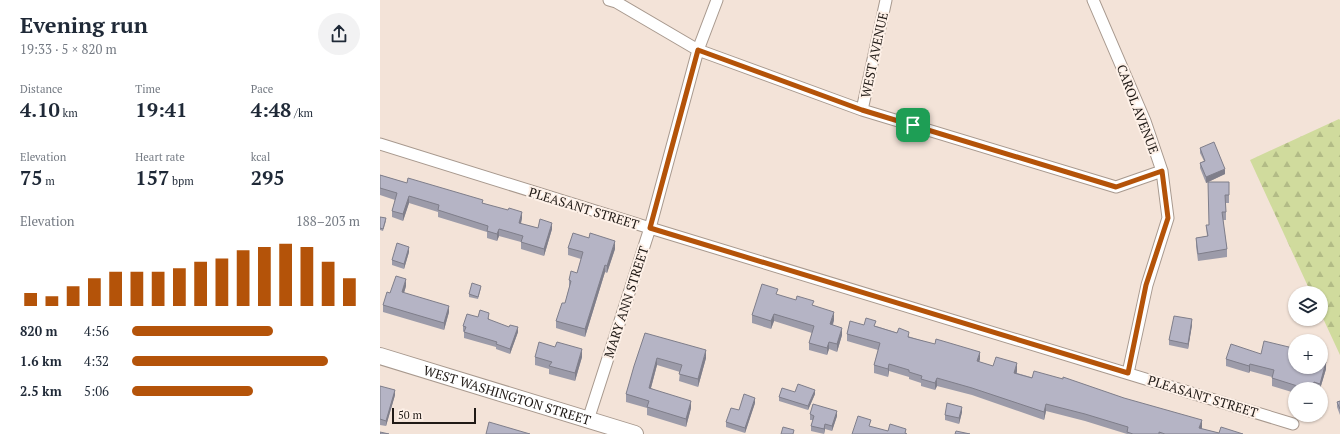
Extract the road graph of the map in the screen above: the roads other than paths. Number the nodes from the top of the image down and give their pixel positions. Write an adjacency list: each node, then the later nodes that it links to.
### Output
1 (608, 0): 5 (street)
2 (717, 0): 5 (street, MARY ANN STREET)
3 (886, 0): 6 (street, WEST AVENUE)
4 (1092, 0): 8 (street, CAROL AVENUE)
5 (698, 50): 6 (street); 9 (street, MARY ANN STREET)
6 (862, 110): 8 (street)
7 (380, 144): 9 (street, PLEASANT STREET)
8 (1162, 171): 11 (street, CAROL AVENUE)
9 (650, 228): 11 (street, PLEASANT STREET); 12 (street, MARY ANN STREET)
10 (380, 356): 12 (main road, WEST WASHINGTON STREET)
11 (1128, 373): 13 (street, PLEASANT STREET)
12 (588, 420): 14 (main road, WEST WASHINGTON STREET)
13 (1293, 424)
14 (634, 434)

